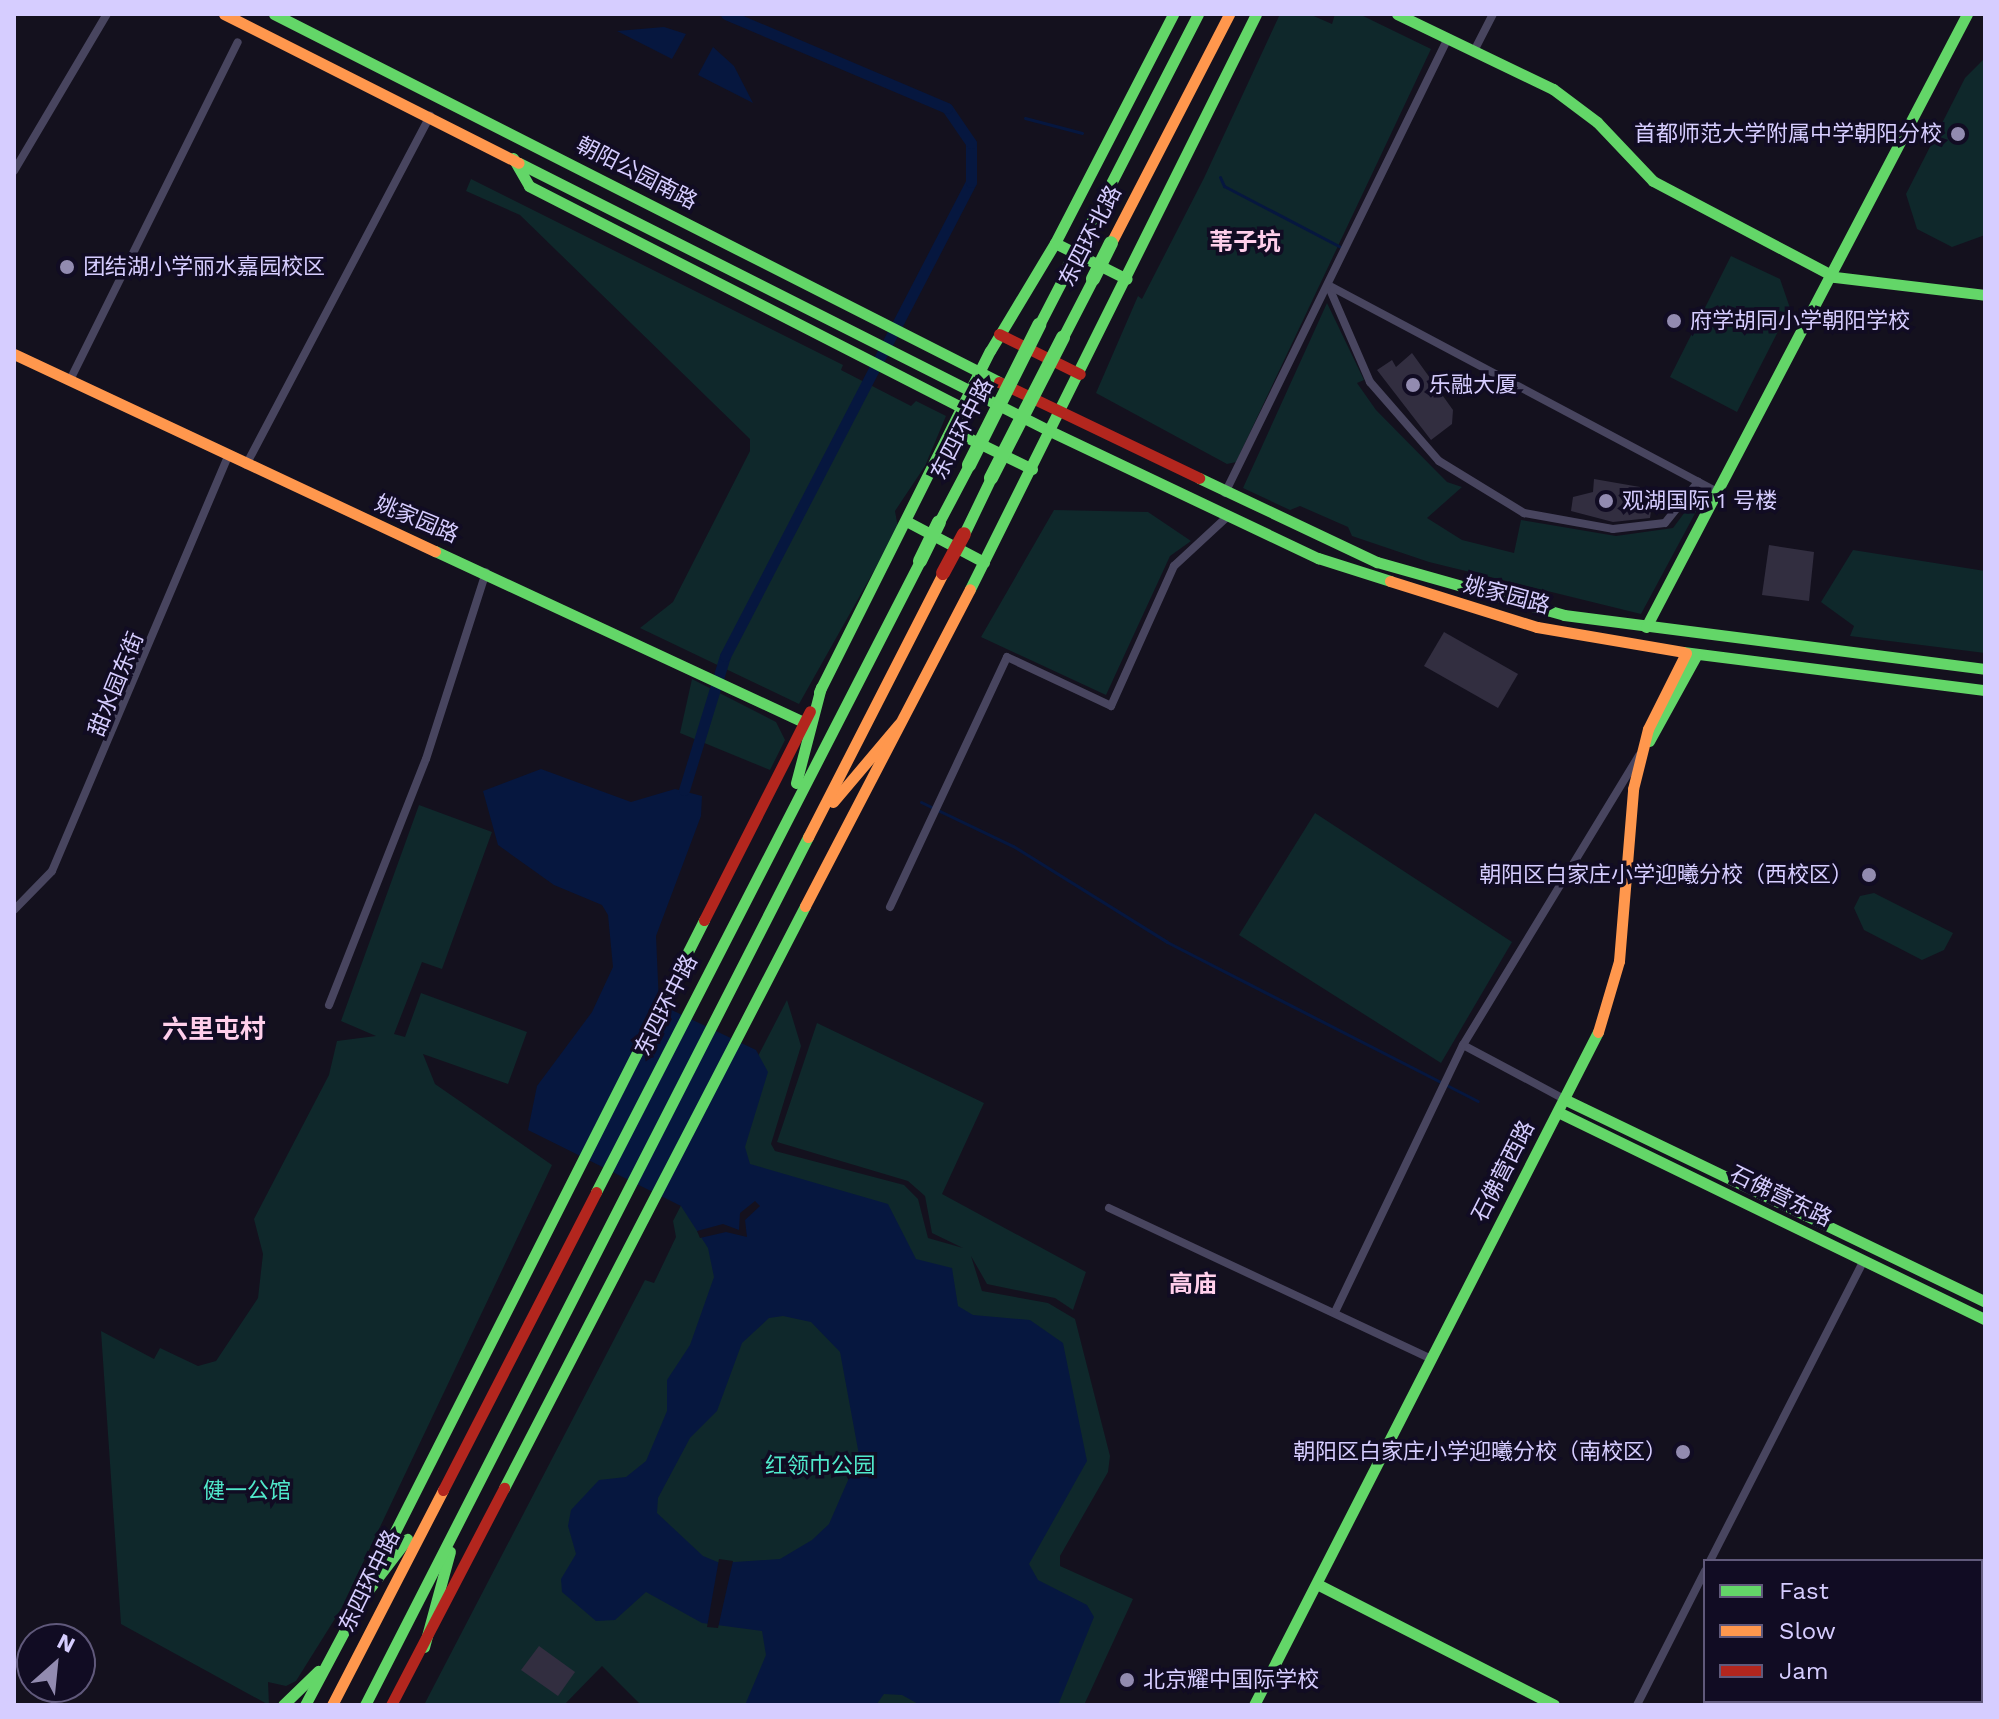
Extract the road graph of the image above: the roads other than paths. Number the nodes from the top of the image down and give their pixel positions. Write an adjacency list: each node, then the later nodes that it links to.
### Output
1 (107, 14): 16 (street)
2 (224, 14): 14 (main road, 朝阳公园南路)
3 (274, 14): 25 (main road, 朝阳公园南路)
4 (1173, 14): 17 (main road, 东四环北路)
5 (1198, 14): 22 (main road, 东四环北路, bridge)
6 (1229, 14): 52 (main road, 东四环北路, bridge)
7 (1256, 14): 19 (main road)
8 (1397, 14): 11 (main road)
9 (1493, 14): 13 (street)
10 (1967, 14): 18 (main road)
11 (1448, 38): 13 (main road); 20 (street)
12 (238, 42): 27 (street)
13 (1474, 51): 18 (main road)
14 (430, 116): 15 (main road, 朝阳公园南路); 34 (street)
15 (513, 158): 28 (main road, 朝阳公园南路); 29 (main road, 朝阳公园南路)
16 (14, 171)
17 (1055, 243): 19 (main road); 23 (main road, 东四环北路)
18 (1835, 277): 21 (main road); 37 (main road)
19 (1127, 279): 26 (main road)
20 (1328, 285): 36 (street); 36 (street); 38 (street)
21 (1985, 295)
22 (1039, 325): 51 (main road, 东四环中路, bridge)
23 (999, 334): 25 (main road, 东四环北路); 26 (main road)
24 (14, 354): 27 (main road, 姚家园路)
25 (980, 371): 28 (main road, 东四环北路); 30 (main road, 朝阳公园南路)
26 (1080, 374): 30 (main road)
27 (70, 380): 33 (main road, 姚家园路)
28 (970, 391): 29 (main road, 东四环中路); 32 (main road, 朝阳公园南路)
29 (962, 408): 31 (main road, 东四环中路)
30 (1059, 412): 32 (main road); 38 (main road, 姚家园路)
31 (952, 430): 35 (main road); 40 (main road, 东四环中路)
32 (1050, 431): 35 (main road); 39 (main road, 姚家园路)
33 (228, 457): 34 (main road, 姚家园路); 54 (street, 甜水园东街)
34 (246, 465): 42 (main road, 姚家园路)
35 (1032, 469): 41 (main road)
36 (1698, 482): 37 (street)
37 (1717, 492): 43 (main road)
38 (1225, 493): 43 (main road, 姚家园路)
39 (1228, 516): 44 (main road, 姚家园路); 53 (street)
40 (908, 522): 41 (main road); 46 (main road, 东四环中路)
41 (984, 562): 49 (main road)
42 (486, 571): 48 (main road, 姚家园路); 55 (street)
43 (1646, 627): 45 (main road, 姚家园路)
44 (1691, 653): 47 (main road, 姚家园路); 50 (main road, 石佛营西路)
45 (1985, 669)
46 (821, 687): 48 (main road, 东四环中路); 51 (main road)
47 (1985, 690)
48 (805, 723): 69 (main road, 东四环中路)
49 (899, 724): 52 (main road); 70 (main road)
50 (1642, 751): 56 (street); 57 (main road, 石佛营西路)
51 (789, 806): 64 (main road, 东四环中路)
52 (817, 821): 65 (main road)
53 (890, 907)
54 (14, 910)
55 (329, 1005)
56 (1463, 1045): 57 (street); 61 (street)
57 (1561, 1106): 59 (main road, 石佛营东路); 60 (main road, 石佛营东路); 63 (main road, 石佛营西路)
58 (1109, 1208): 61 (street)
59 (1864, 1260): 62 (main road, 石佛营东路); 66 (street)
60 (1985, 1302)
61 (1335, 1312): 63 (street)
62 (1985, 1319)
63 (1432, 1359): 68 (main road, 石佛营西路)
64 (429, 1510): 69 (main road); 75 (main road, 东四环中路)
65 (458, 1523): 70 (main road); 76 (main road)
66 (1711, 1559)
67 (1703, 1575): 79 (street)
68 (1317, 1584): 77 (main road, 石佛营西路); 78 (main road)
69 (360, 1601): 71 (main road, 东四环中路)
70 (424, 1647): 72 (main road)
71 (327, 1662): 73 (main road); 74 (main road, 东四环中路)
72 (395, 1702)
73 (283, 1705)
74 (305, 1705)
75 (332, 1705)
76 (365, 1705)
77 (1254, 1705)
78 (1554, 1705)
79 (1637, 1705)

